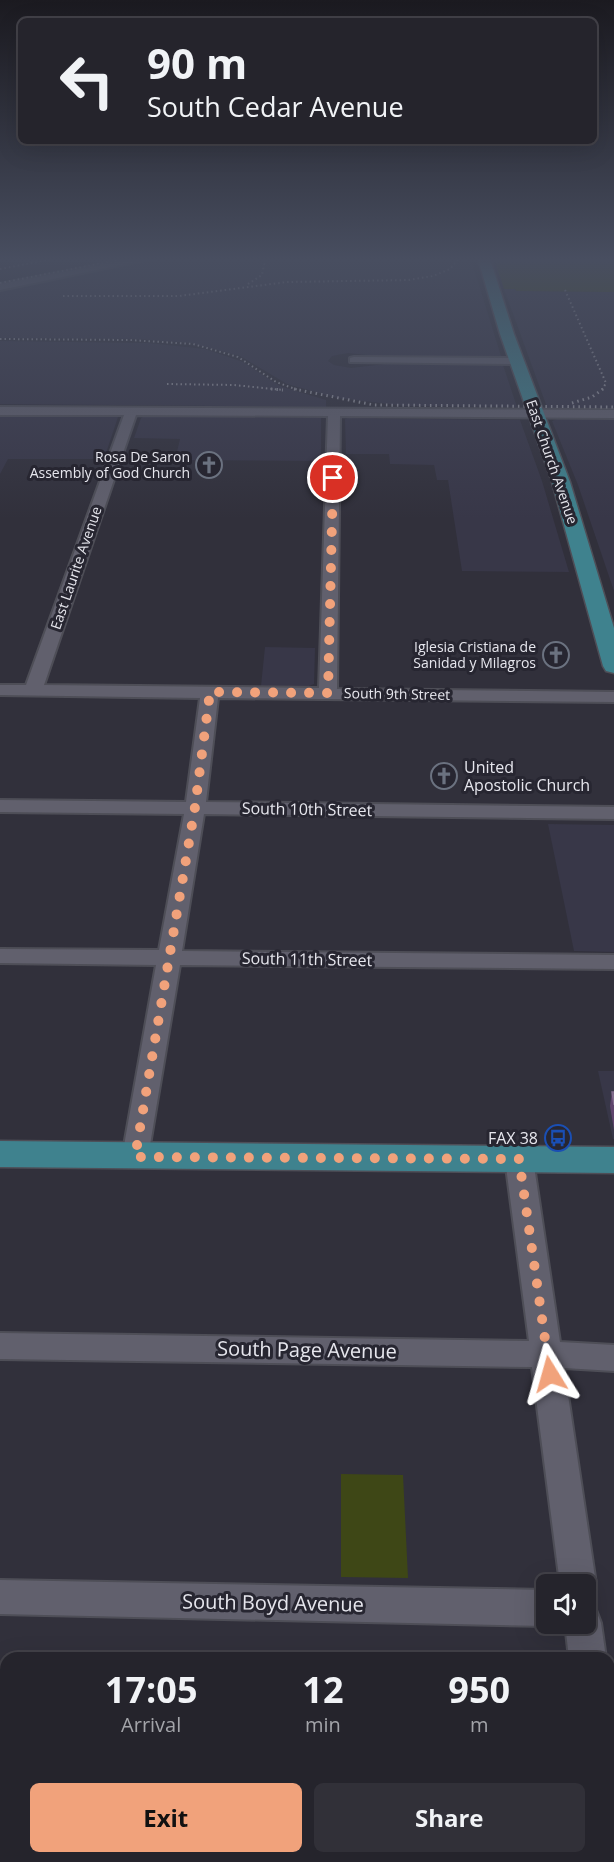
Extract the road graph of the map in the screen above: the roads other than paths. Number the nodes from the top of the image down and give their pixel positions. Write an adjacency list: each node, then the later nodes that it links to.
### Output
1 (512, 346): 3 (main road, East Church Avenue)
2 (354, 360): 3 (street)
3 (517, 361): 7 (main road, East Church Avenue)
4 (0, 411): 5 (street)
5 (130, 412): 6 (street); 11 (street, East Laurite Avenue)
6 (334, 413): 7 (street); 13 (street)
7 (535, 413): 8 (street); 9 (main road, East Church Avenue)
8 (614, 414)
9 (614, 666)
10 (0, 690): 11 (street, South 9th Street)
11 (33, 691): 12 (street, South 9th Street)
12 (210, 692): 13 (street, South 9th Street); 16 (street)
13 (328, 693): 14 (street, South 9th Street)
14 (614, 698)
15 (0, 806): 16 (street, South 10th Street)
16 (195, 807): 17 (street, South 10th Street); 19 (street)
17 (614, 813)
18 (0, 956): 19 (street, South 11th Street)
19 (169, 957): 20 (street, South 11th Street); 22 (street)
20 (614, 962)
21 (0, 1154): 22 (main road)
22 (135, 1157): 23 (main road)
23 (519, 1159): 24 (main road); 26 (street)
24 (614, 1160)
25 (0, 1346): 26 (street, South Page Avenue)
26 (547, 1354): 27 (street, South Page Avenue); 28 (street)
27 (614, 1358)
28 (577, 1574)
29 (0, 1597): 30 (street, South Boyd Avenue)
30 (536, 1608)
31 (585, 1634): 32 (street)
32 (587, 1652)

